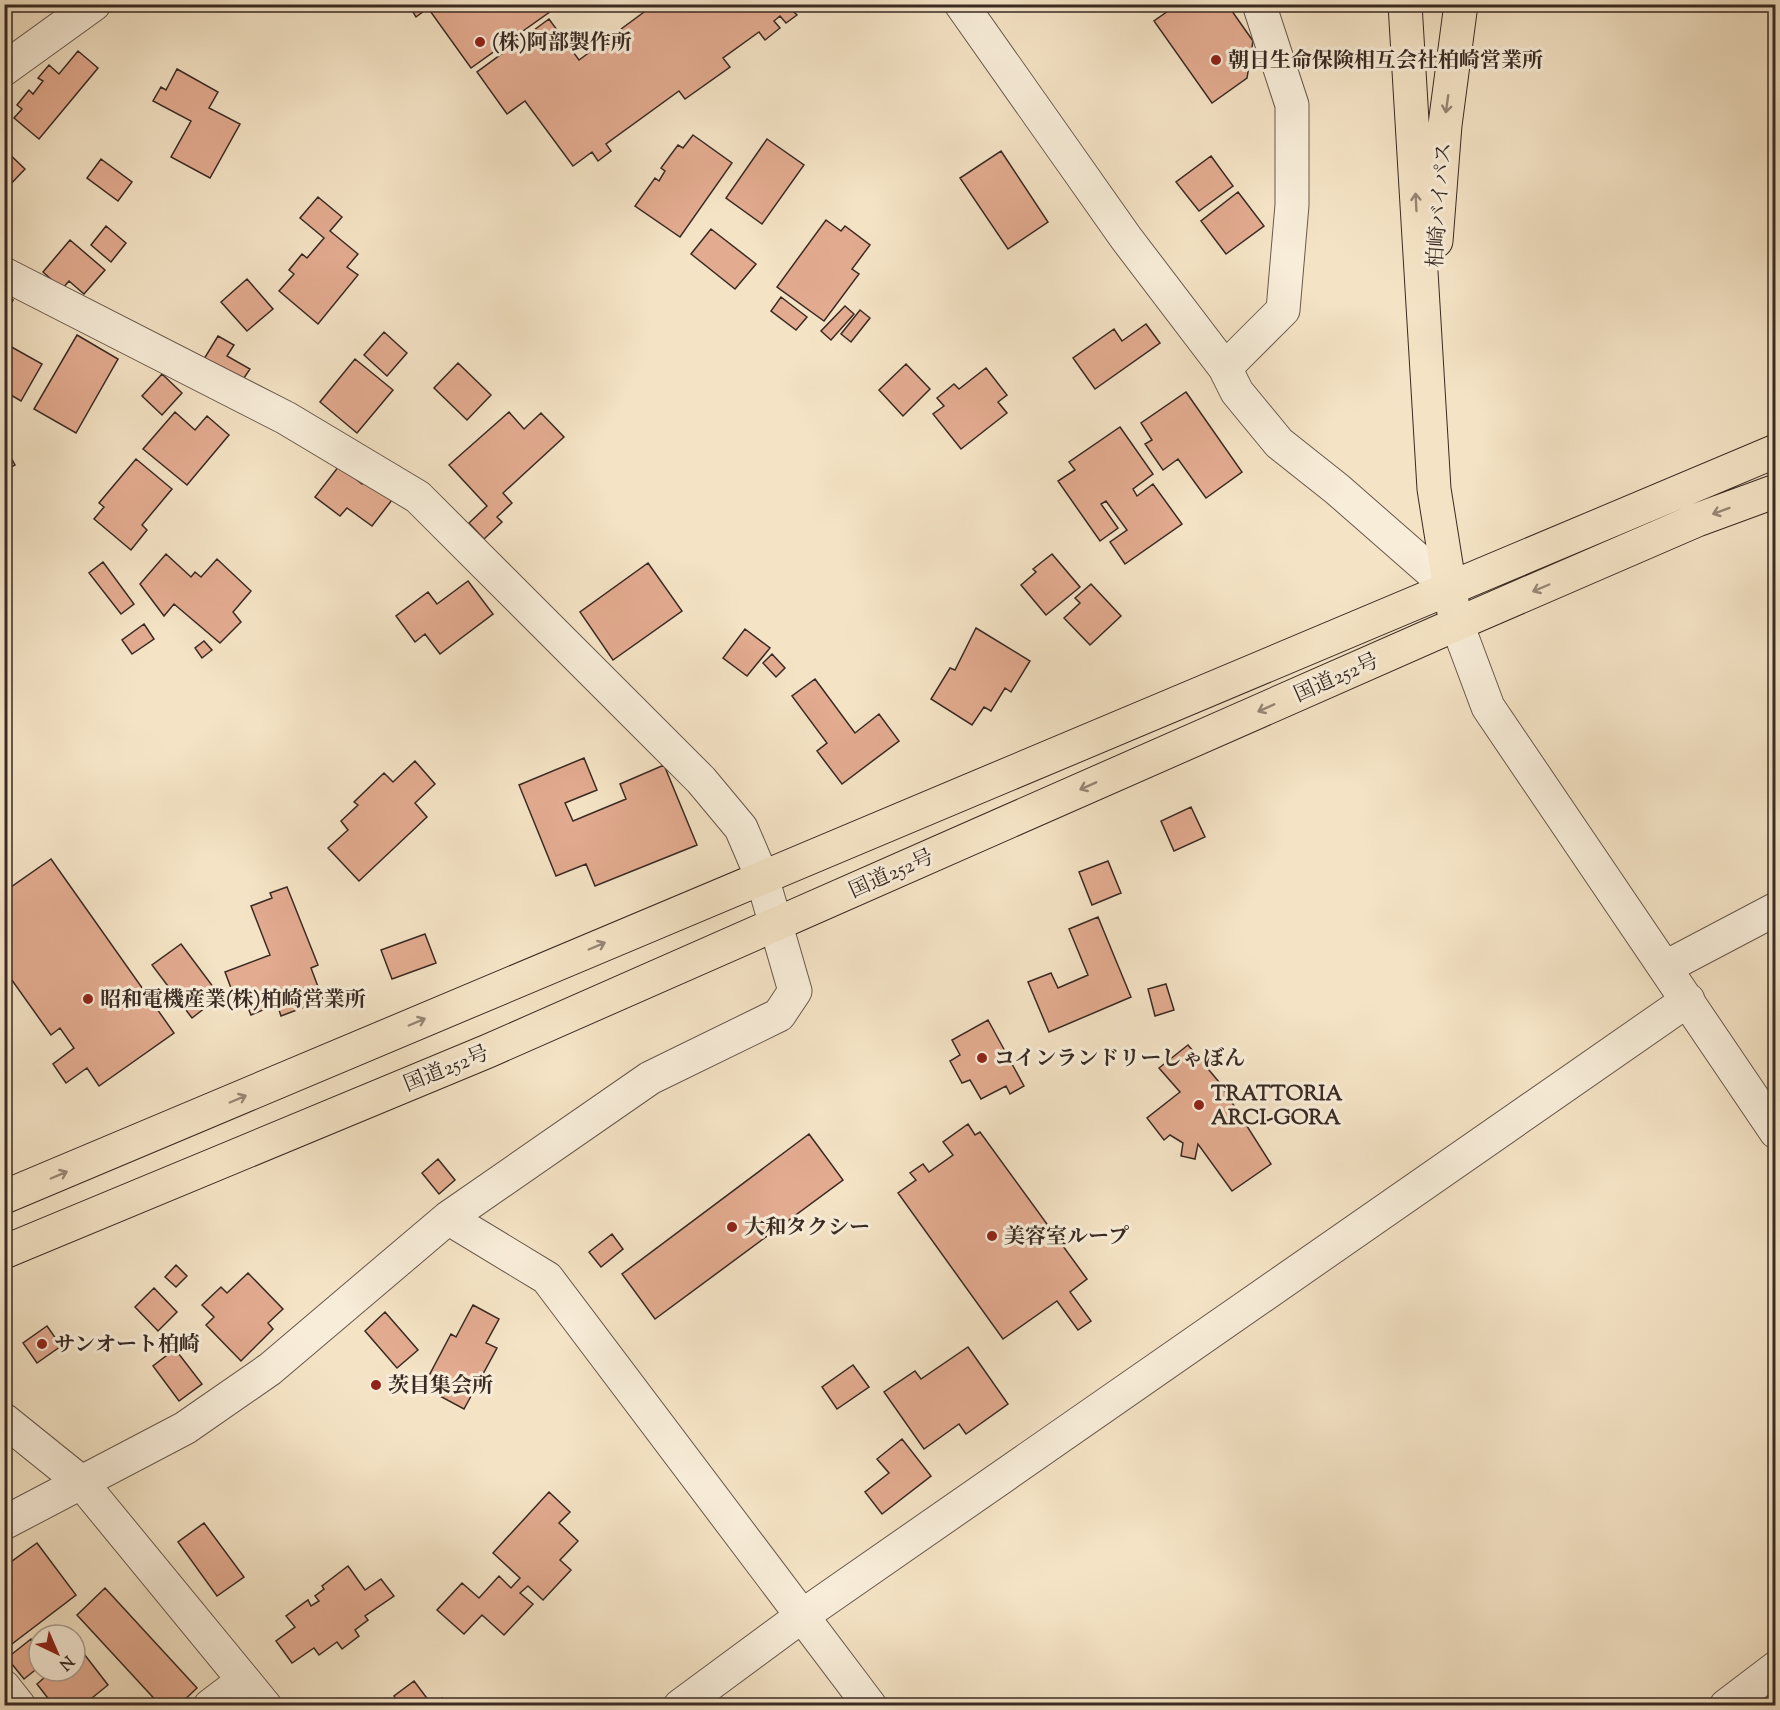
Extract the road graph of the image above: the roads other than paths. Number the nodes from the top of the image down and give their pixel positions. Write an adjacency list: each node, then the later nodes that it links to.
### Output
1 (94, 4): 6 (street)
2 (961, 4): 8 (street)
3 (1259, 4): 8 (street)
4 (1405, 4): 9 (highway, 柏崎バイパス, one-way to 4)
5 (1461, 4): 9 (highway, 柏崎バイパス, one-way to 9)
6 (4, 69)
7 (4, 274): 14 (street)
8 (1225, 368): 12 (street)
9 (1429, 407): 12 (highway, 柏崎バイパス)
10 (1776, 451): 12 (highway, 国道252号)
11 (1776, 491): 13 (highway, 国道252号, one-way to 13)
12 (1449, 587): 13 (highway, 柏崎バイパス); 14 (highway, 国道252号)
13 (1457, 624): 16 (highway, 国道252号, one-way to 16); 17 (street)
14 (762, 877): 16 (street); 20 (highway, 国道252号, one-way to 14)
15 (1776, 909): 17 (street)
16 (777, 924): 21 (street); 22 (highway, 国道252号)
17 (1666, 968): 18 (street)
18 (1688, 1000): 19 (street); 26 (street)
19 (1776, 1132)
20 (4, 1197)
21 (448, 1218): 24 (street); 26 (street)
22 (4, 1252)
23 (4, 1420): 24 (street)
24 (81, 1482): 25 (street); 28 (street)
25 (4, 1522)
26 (802, 1616): 33 (street); 34 (street)
27 (1776, 1668): 35 (street)
28 (243, 1681): 31 (street); 32 (street)
29 (4, 1687): 30 (street)
30 (19, 1706)
31 (210, 1706)
32 (265, 1706)
33 (680, 1706)
34 (870, 1706)
35 (1726, 1706)

